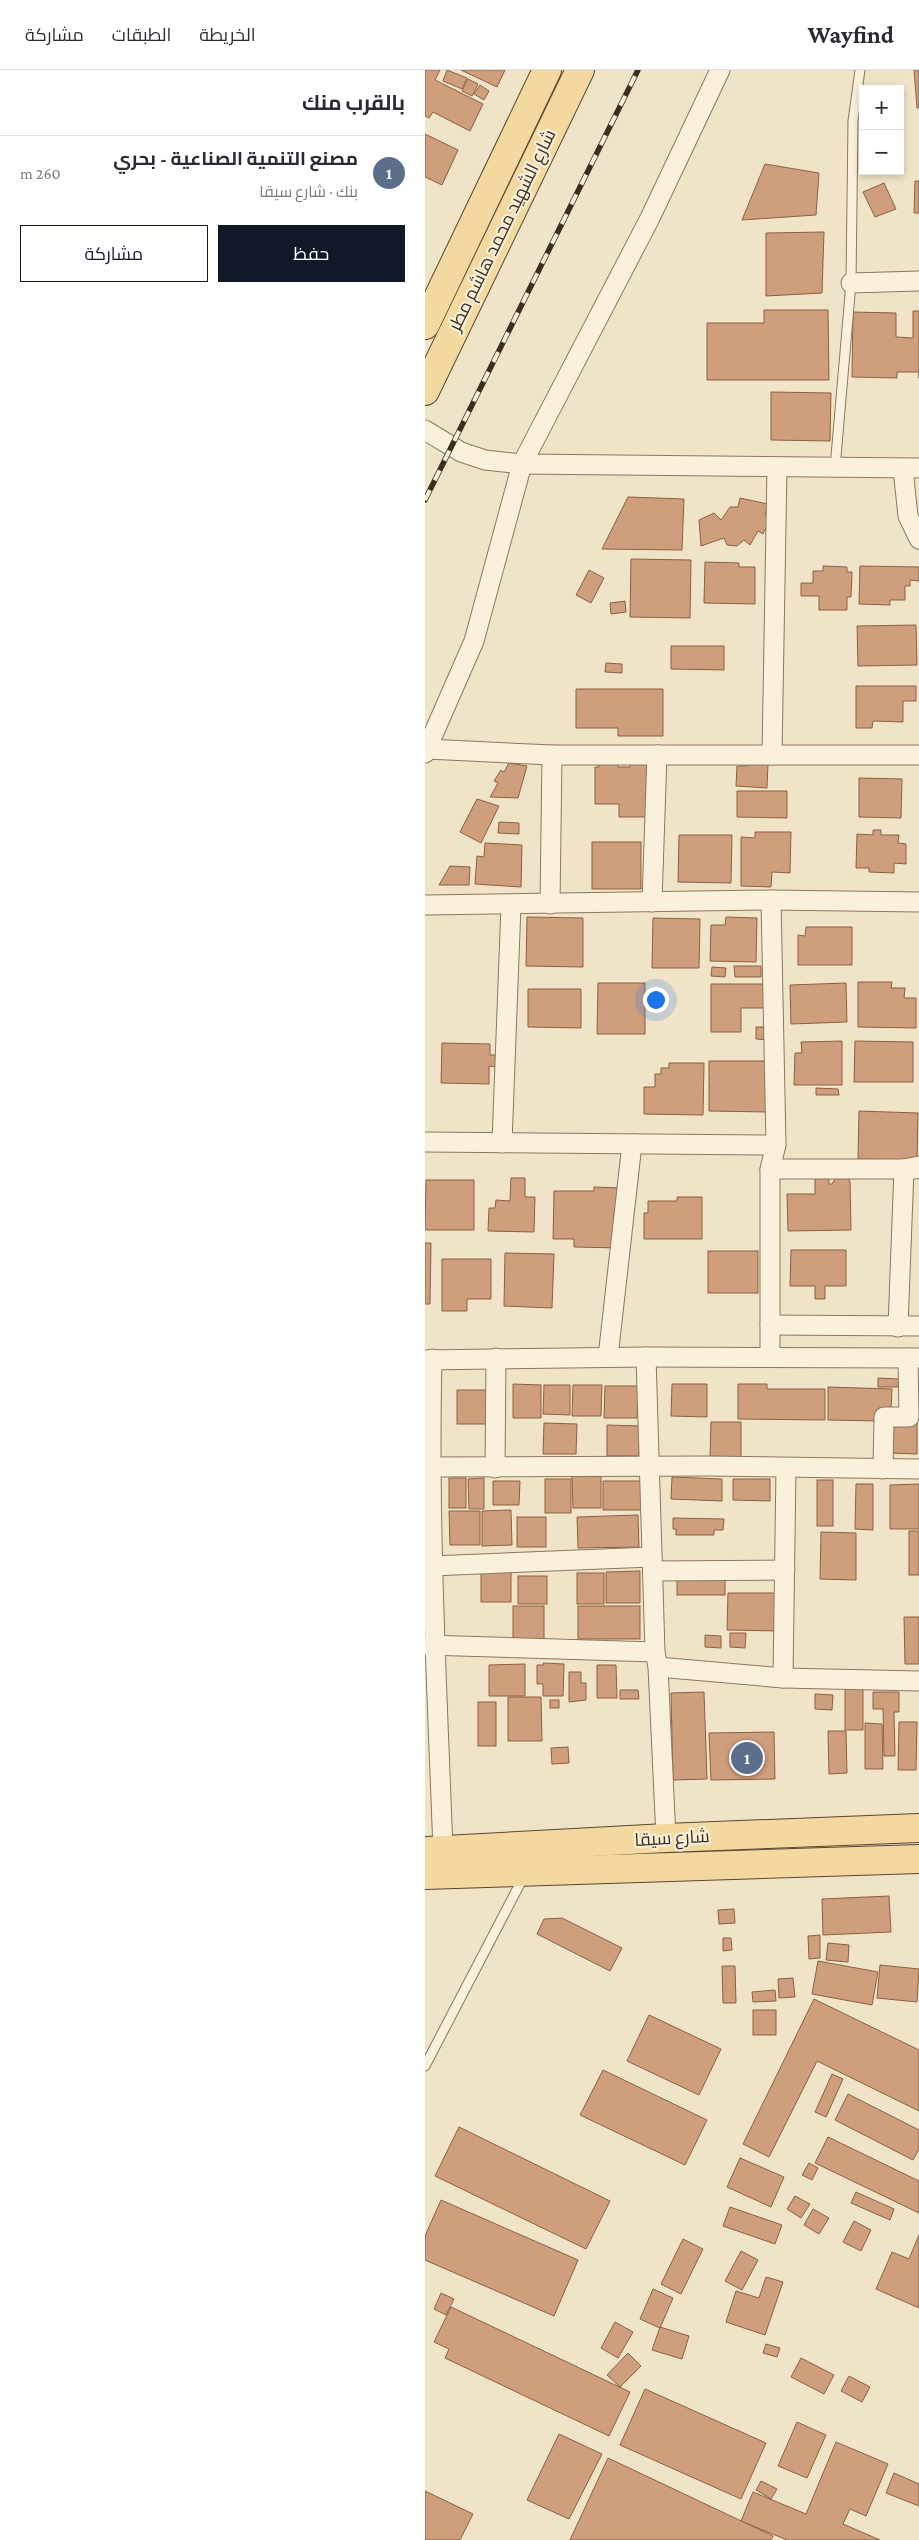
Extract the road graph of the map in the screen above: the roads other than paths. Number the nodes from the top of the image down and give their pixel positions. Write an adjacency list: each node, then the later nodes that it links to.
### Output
1 (547, 70): 7 (main road, شارع الشهيد محمد هاشم مطر)
2 (580, 70): 8 (main road, شارع الشهيد محمد هاشم مطر)
3 (720, 70): 10 (street)
4 (860, 70): 6 (lane)
5 (919, 281): 6 (street)
6 (851, 283): 12 (lane)
7 (425, 325)
8 (425, 391)
9 (425, 430): 10 (street)
10 (522, 464): 11 (street); 15 (street)
11 (777, 467): 12 (street); 18 (street)
12 (835, 468): 13 (street)
13 (911, 468): 14 (street)
14 (919, 539)
15 (426, 751): 16 (street)
16 (552, 755): 17 (street); 24 (street)
17 (657, 755): 18 (street); 21 (street)
18 (772, 755): 19 (street)
19 (919, 755)
20 (771, 900): 21 (street); 22 (street); 29 (street)
21 (652, 902): 24 (street)
22 (919, 902)
23 (425, 904): 25 (street)
24 (550, 904): 25 (street)
25 (511, 905): 27 (street)
26 (425, 1142): 27 (street)
27 (502, 1143): 28 (street)
28 (632, 1144): 29 (street); 35 (street)
29 (776, 1145): 31 (street)
30 (914, 1168): 31 (street); 34 (street)
31 (770, 1169): 32 (street)
32 (770, 1324): 34 (street); 37 (street)
33 (919, 1326): 34 (street)
34 (898, 1327)
35 (608, 1357): 36 (street); 38 (street)
36 (646, 1357): 37 (street); 42 (street)
37 (769, 1357): 39 (street)
38 (496, 1358): 40 (street); 43 (street)
39 (913, 1358): 45 (street)
40 (428, 1359): 41 (street)
41 (429, 1467): 43 (street); 47 (street)
42 (649, 1467): 43 (street); 44 (street); 48 (street)
43 (495, 1468)
44 (785, 1468): 45 (street); 50 (street)
45 (883, 1469): 46 (street)
46 (919, 1469)
47 (428, 1522): 49 (street)
48 (652, 1564): 49 (street); 50 (street); 52 (street)
49 (431, 1566): 51 (street)
50 (785, 1570): 53 (street)
51 (430, 1646): 52 (street); 57 (street)
52 (656, 1660): 53 (street); 56 (street)
53 (783, 1678): 54 (street)
54 (919, 1681)
55 (919, 1828): 56 (main road, شارع سيقا)
56 (666, 1838): 57 (main road, شارع سيقا)
57 (434, 1851)
58 (919, 1859): 59 (main road, شارع سيقا)
59 (527, 1871): 60 (main road, شارع سيقا); 61 (lane)
60 (425, 1875)
61 (425, 2066)

